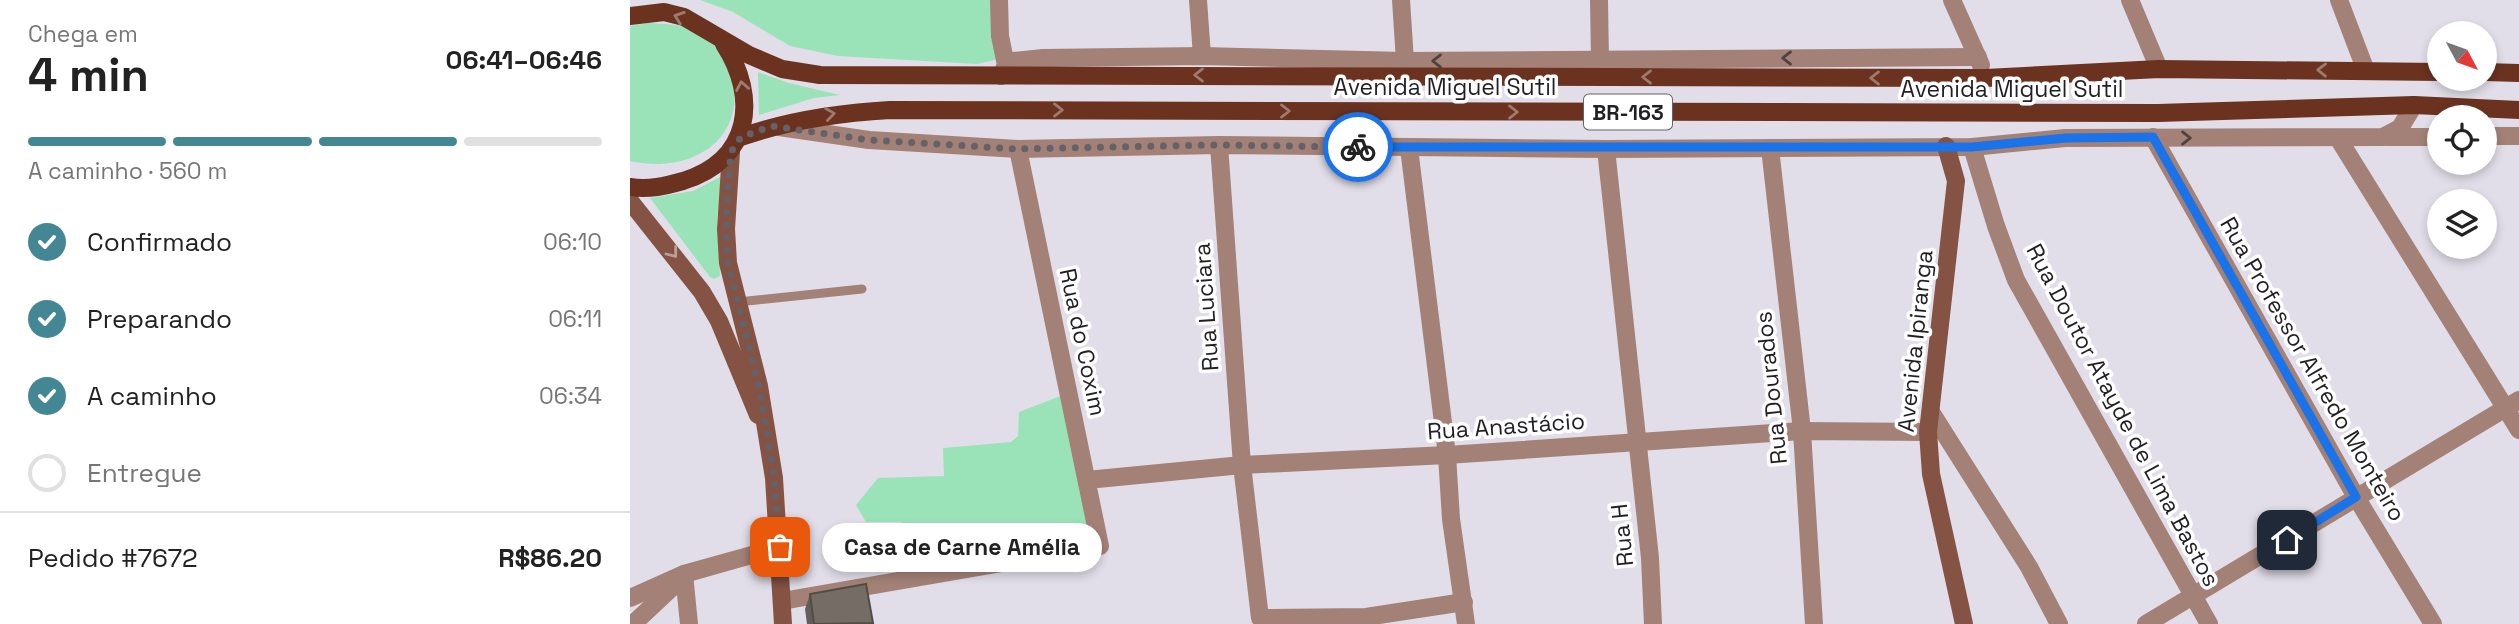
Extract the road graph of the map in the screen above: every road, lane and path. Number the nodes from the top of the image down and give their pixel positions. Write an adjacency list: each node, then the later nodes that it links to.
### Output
1 (999, 0): 15 (street)
2 (1198, 0): 10 (street)
3 (1401, 0): 13 (street)
4 (1599, 0): 12 (street)
5 (1952, 0): 11 (street)
6 (2130, 0): 14 (street)
7 (2339, 0): 16 (street)
8 (630, 16): 9 (main road, Avenida Miguel Sutil / BR-163, one-way to 8)
9 (722, 41): 15 (main road, Avenida Miguel Sutil / BR-163); 30 (main road, Avenida Miguel Sutil / BR-163, one-way to 9)
10 (1202, 56): 13 (street, Avenida Miguel Sutil); 15 (street, Avenida Miguel Sutil)
11 (1978, 57): 12 (street, Avenida Miguel Sutil, one-way to 12); 20 (street)
12 (1601, 60): 13 (street, Avenida Miguel Sutil, one-way to 13)
13 (1405, 61)
14 (2159, 69): 16 (main road, Avenida Miguel Sutil / BR-163, one-way to 14); 20 (main road, Avenida Miguel Sutil / BR-163)
15 (1003, 70): 20 (main road, Avenida Miguel Sutil / BR-163, one-way to 15)
16 (2365, 71): 17 (main road, Avenida Miguel Sutil / BR-163)
17 (2427, 72)
18 (2497, 72): 19 (main road)
19 (2519, 73)
20 (1986, 78)
21 (2414, 105): 22 (main road, Avenida Miguel Sutil / BR-163); 23 (main road, Avenida Miguel Sutil / BR-163, one-way to 21); 27 (street)
22 (2519, 110)
23 (772, 126): 30 (main road, Avenida Miguel Sutil / BR-163); 36 (street, Avenida Miguel Sutil)
24 (2497, 136): 25 (street)
25 (2519, 136)
26 (2153, 137): 29 (street, Avenida Miguel Sutil, one-way to 29); 33 (street, Avenida Miguel Sutil); 53 (street, Rua Professor Alfredo Monteiro)
27 (2383, 137): 28 (street, Avenida Miguel Sutil); 29 (street, Avenida Miguel Sutil)
28 (2427, 137)
29 (2338, 138): 43 (street)
30 (736, 145): 38 (main road, BR-163); 42 (street)
31 (1219, 145): 34 (street, Avenida Miguel Sutil); 36 (street, Avenida Miguel Sutil); 51 (street, Rua Luciara)
32 (1946, 146): 33 (street, Avenida Miguel Sutil); 35 (street, Avenida Miguel Sutil); 44 (street, Avenida Ipiranga)
33 (1972, 147): 56 (street, Rua Doutor Atayde de Lima Bastos)
34 (1409, 148): 37 (street, Avenida Miguel Sutil); 50 (street)
35 (1770, 148): 37 (street, Avenida Miguel Sutil); 46 (street, Rua Dourados)
36 (1018, 149): 52 (street, Rua do Coxim)
37 (1605, 149): 49 (street, Rua H)
38 (630, 187)
39 (630, 201): 41 (street, one-way to 41)
40 (862, 289): 42 (lane)
41 (702, 292): 42 (street); 47 (street)
42 (738, 302): 47 (street)
43 (2512, 404): 45 (street); 53 (street)
44 (1931, 412): 48 (street, Avenida Ipiranga); 68 (street)
45 (2519, 430)
46 (1802, 431): 48 (street, Rua Anastácio); 49 (street, Rua Anastácio); 66 (street, Rua Dourados)
47 (766, 432): 54 (street)
48 (1928, 432): 67 (street, Avenida Ipiranga)
49 (1636, 442): 50 (street, Rua Anastácio); 65 (street, Rua H)
50 (1447, 455): 51 (street, Rua Anastácio); 59 (street)
51 (1242, 465): 52 (street, Rua Anastácio); 60 (street, Rua Luciara)
52 (1087, 480): 58 (street, Rua do Coxim)
53 (2356, 497): 56 (street); 71 (street, Rua Professor Alfredo Monteiro)
54 (780, 547): 55 (street); 58 (street)
55 (684, 574): 57 (street); 61 (street); 62 (street)
56 (2193, 597): 69 (street); 70 (street, Rua Doutor Atayde de Lima Bastos)
57 (630, 598)
58 (782, 601): 63 (street)
59 (1464, 602): 60 (street); 64 (street)
60 (1260, 621)
61 (633, 624)
62 (689, 624)
63 (783, 624)
64 (1466, 624)
65 (1653, 624)
66 (1814, 624)
67 (1964, 624)
68 (2059, 624)
69 (2146, 624)
70 (2209, 624)
71 (2433, 624)

